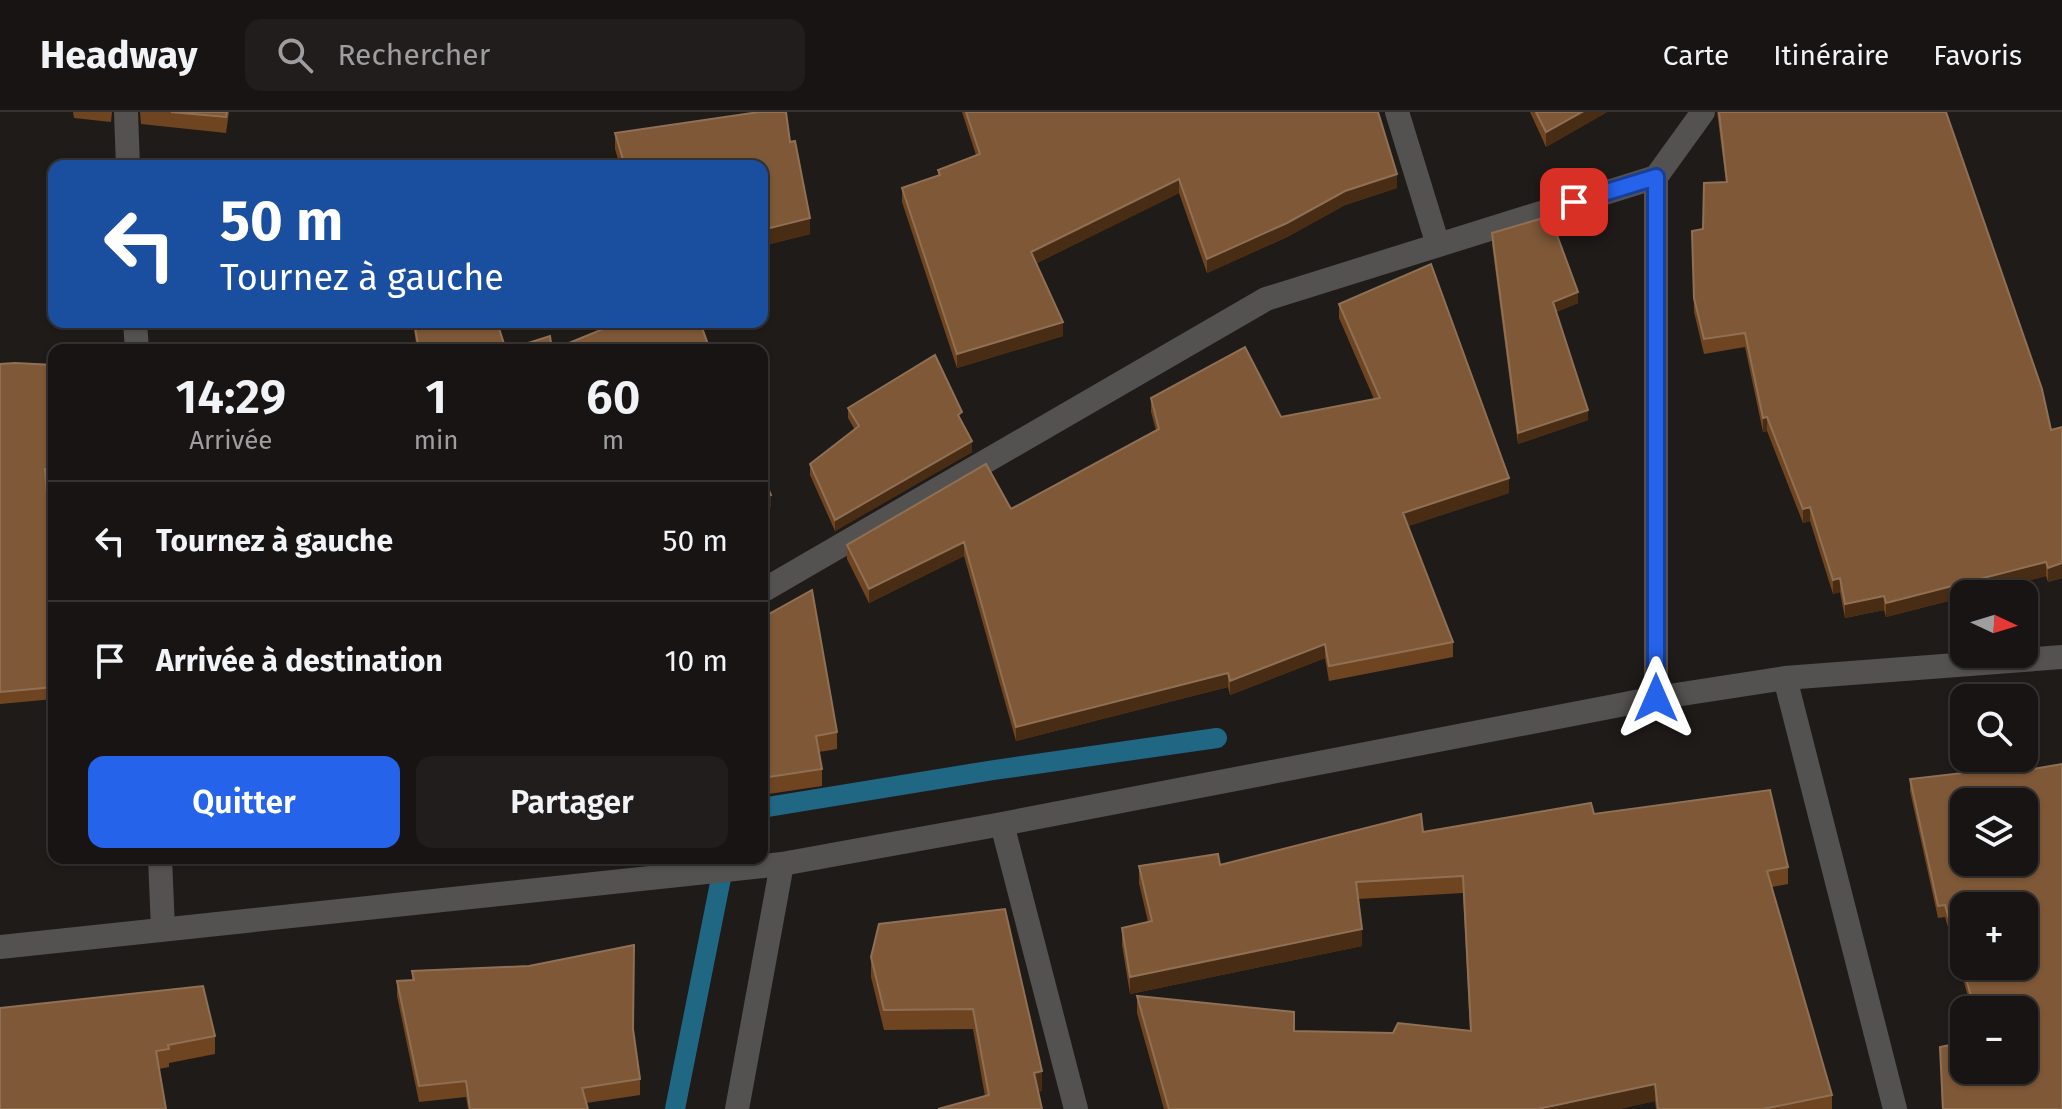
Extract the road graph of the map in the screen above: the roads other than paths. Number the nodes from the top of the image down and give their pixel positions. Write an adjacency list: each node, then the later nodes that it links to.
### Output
1 (126, 112): 4 (street)
2 (1397, 112): 6 (street)
3 (1703, 112): 5 (street)
4 (128, 160)
5 (1656, 177): 6 (street); 10 (street)
6 (1438, 245): 7 (street)
7 (768, 588)
8 (2062, 657): 9 (street)
9 (1785, 678): 10 (street); 18 (street)
10 (1656, 698): 11 (street)
11 (1002, 824): 13 (street); 17 (street)
12 (160, 864): 14 (street)
13 (782, 864): 14 (street); 16 (street)
14 (163, 929): 15 (street)
15 (0, 947)
16 (737, 1109)
17 (1076, 1109)
18 (1895, 1109)

